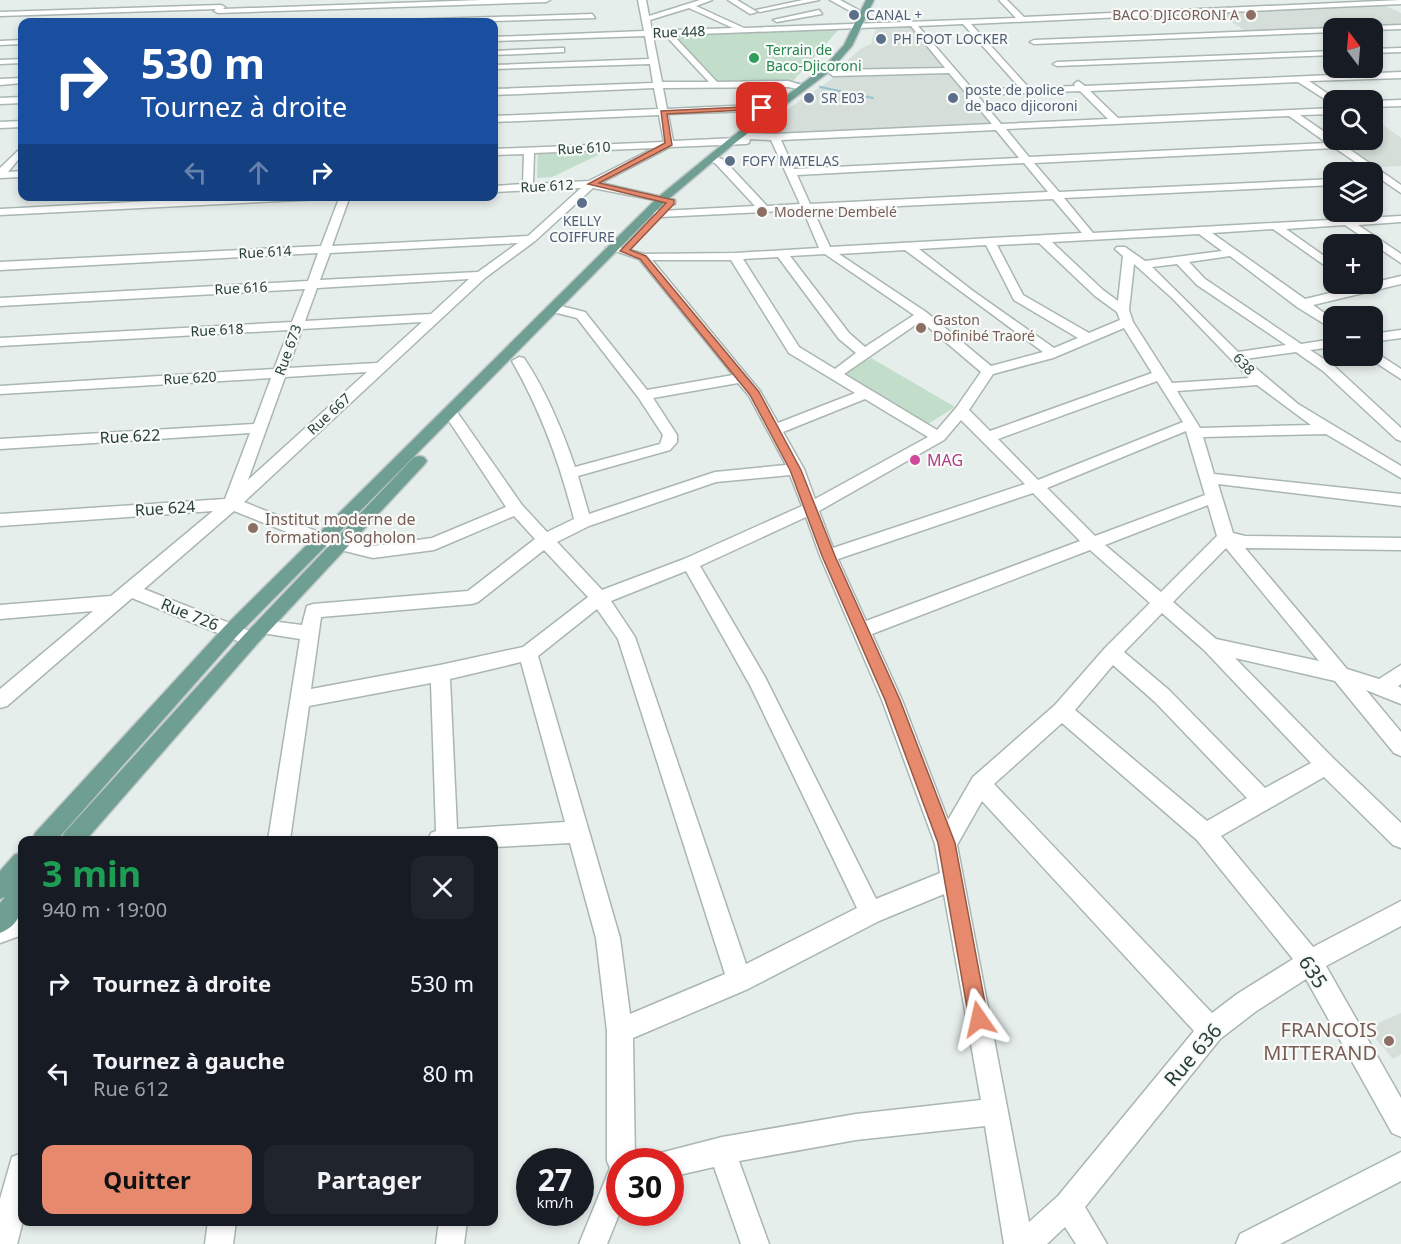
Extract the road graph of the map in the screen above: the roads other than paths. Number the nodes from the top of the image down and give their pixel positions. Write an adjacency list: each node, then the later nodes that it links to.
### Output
1 (167, 0): 27 (street)
2 (316, 0): 26 (street)
3 (546, 0): 15 (street)
4 (642, 0): 37 (street)
5 (708, 0): 24 (street)
6 (732, 0): 38 (street)
7 (779, 0): 38 (street)
8 (834, 0): 33 (street)
9 (870, 0): 33 (main road)
10 (877, 0): 42 (main road)
11 (1003, 0): 40 (street)
12 (1179, 0): 28 (street)
13 (1315, 0): 23 (street)
14 (247, 1): 25 (street)
15 (506, 1): 20 (street)
16 (811, 1): 30 (street); 38 (street)
17 (1384, 1): 21 (street); 23 (street); 29 (street)
18 (39, 2): 31 (street)
19 (416, 2): 20 (street); 22 (street)
20 (458, 2): 35 (street)
21 (1401, 2)
22 (372, 3): 26 (street)
23 (1324, 5): 28 (street)
24 (690, 6): 37 (street); 38 (street)
25 (221, 8): 26 (street); 27 (street)
26 (311, 8)
27 (159, 9): 31 (street); 34 (street)
28 (1195, 10): 40 (street); 49 (street)
29 (1401, 10)
30 (819, 12): 38 (street); 43 (street)
31 (25, 13): 32 (street)
32 (0, 14)
33 (862, 14): 42 (main road)
34 (150, 18)
35 (451, 18)
36 (497, 18): 51 (street)
37 (649, 18): 48 (street)
38 (743, 20): 43 (street, Rue 448); 47 (street, Rue 448)
39 (964, 22): 40 (street, Rue 448); 41 (street, Rue 448); 83 (street)
40 (1021, 23)
41 (913, 24): 42 (street, Rue 448); 71 (street, 638)
42 (861, 26): 43 (street, Rue 448); 73 (main road); 81 (main road)
43 (835, 27)
44 (1401, 27): 45 (street)
45 (1383, 28)
46 (1323, 30): 49 (street)
47 (667, 33): 48 (street, Rue 448); 78 (street)
48 (648, 34): 51 (street, Rue 448); 65 (street)
49 (1231, 34): 55 (street); 63 (street)
50 (1027, 35): 55 (street)
51 (593, 36): 52 (street, Rue 448)
52 (561, 37): 53 (street, Rue 448); 58 (street)
53 (498, 39)
54 (18, 42): 56 (street)
55 (1034, 42): 57 (street)
56 (0, 43)
57 (1042, 49)
58 (561, 50): 61 (street); 68 (street)
59 (1401, 50): 60 (street)
60 (1383, 51)
61 (498, 53)
62 (1323, 53): 63 (street)
63 (1264, 56): 69 (street); 75 (street)
64 (1049, 57): 69 (street)
65 (654, 61): 68 (street); 80 (street)
66 (0, 62): 67 (street)
67 (18, 62)
68 (560, 64): 70 (street)
69 (1057, 64): 72 (street)
70 (498, 67)
71 (951, 70): 73 (street); 85 (street, 638)
72 (1065, 72)
73 (833, 73): 103 (main road)
74 (1401, 75): 75 (street)
75 (1299, 79): 82 (street); 86 (street)
76 (1074, 80): 82 (street)
77 (18, 81): 79 (street)
78 (713, 81)
79 (0, 82)
80 (658, 85): 84 (street); 87 (street); 93 (street)
81 (804, 87): 87 (street); 92 (main road)
82 (1082, 88): 83 (street); 97 (street)
83 (1027, 91): 85 (street)
84 (498, 92)
85 (970, 93): 100 (street, 638)
86 (1323, 95)
87 (741, 96): 92 (street); 93 (street)
88 (18, 100): 89 (street)
89 (0, 101)
90 (1401, 103): 91 (street)
91 (1383, 104)
92 (777, 107): 103 (main road)
93 (663, 112): 96 (street); 104 (street)
94 (1323, 112): 95 (street, Rue 610)
95 (1291, 113): 97 (street, Rue 610); 101 (street)
96 (498, 119)
97 (1116, 122): 100 (street, Rue 610)
98 (18, 124): 99 (street)
99 (0, 125)
100 (999, 128): 102 (street, Rue 610); 113 (street, 638)
101 (1323, 135)
102 (775, 137): 103 (street, Rue 610); 114 (street)
103 (742, 139): 104 (street, Rue 610); 112 (main road); 112 (main road)
104 (669, 144): 108 (street, Rue 610); 121 (street, Rue 667)
105 (1323, 146): 113 (street)
106 (11, 150): 107 (street)
107 (18, 150)
108 (529, 150): 110 (street, Rue 610); 122 (street)
109 (1344, 150): 119 (street)
110 (498, 152)
111 (18, 154): 115 (street)
112 (715, 160): 129 (main road); 132 (street)
113 (1027, 161): 114 (street); 125 (street, 638)
114 (791, 172): 130 (street)
115 (0, 174): 116 (street)
116 (18, 174)
117 (1401, 176): 119 (street)
118 (1383, 179): 119 (street)
119 (1387, 179): 124 (street)
120 (1323, 183): 125 (street, Rue 612)
121 (591, 184): 122 (street, Rue 612); 129 (street, Rue 612); 140 (street, Rue 667)
122 (528, 188): 123 (street, Rue 612)
123 (498, 189)
124 (1401, 190)
125 (1055, 195): 130 (street, Rue 612); 139 (street, 638)
126 (68, 201): 131 (street)
127 (221, 201): 131 (street)
128 (343, 201): 144 (street, Rue 673)
129 (660, 207): 132 (street, Rue 612); 145 (main road)
130 (807, 207): 132 (street, Rue 612); 146 (street)
131 (62, 209): 133 (street)
132 (764, 209)
133 (0, 212)
134 (1401, 219): 135 (street)
135 (1383, 220)
136 (1347, 222): 137 (street); 152 (street)
137 (1276, 226): 138 (street); 154 (street)
138 (1201, 230): 139 (street); 148 (street)
139 (1096, 236): 141 (street); 149 (street, 638)
140 (531, 239): 144 (street, Rue 614); 157 (street, Rue 667)
141 (1042, 239): 142 (street); 166 (street)
142 (990, 242): 143 (street); 172 (street)
143 (906, 246): 146 (street); 177 (street)
144 (326, 249): 156 (street, Rue 614); 160 (street, Rue 673)
145 (618, 250): 151 (street); 164 (main road)
146 (826, 250): 147 (street); 165 (street)
147 (781, 253): 150 (street); 176 (street)
148 (1229, 253): 153 (street); 163 (street)
149 (1130, 255): 155 (street, 638); 166 (street)
150 (735, 256): 151 (street); 184 (street)
151 (643, 257): 186 (street)
152 (1401, 259)
153 (1180, 260): 155 (street); 175 (street)
154 (1323, 261)
155 (1145, 265): 178 (street, 638)
156 (0, 266)
157 (481, 275): 160 (street, Rue 616); 167 (street, Rue 667)
158 (1401, 280): 159 (street)
159 (1383, 282)
160 (312, 284): 162 (street, Rue 616); 169 (street, Rue 673)
161 (1332, 294): 163 (street)
162 (0, 302)
163 (1301, 304): 168 (street)
164 (560, 310): 179 (main road); 191 (street); 193 (main road)
165 (922, 315): 176 (street); 182 (street)
166 (1125, 316): 172 (street); 187 (street)
167 (434, 318): 169 (street, Rue 618); 181 (street, Rue 667)
168 (1323, 319)
169 (298, 326): 173 (street, Rue 618); 183 (street, Rue 673)
170 (1401, 334): 171 (street)
171 (1383, 336)
172 (1089, 339): 177 (street)
173 (0, 342)
174 (1323, 345): 175 (street)
175 (1299, 348): 178 (street); 198 (street)
176 (864, 352): 184 (street)
177 (1052, 353): 182 (street)
178 (1237, 356): 188 (street, 638)
179 (519, 361): 193 (main road); 205 (street)
180 (1383, 362): 185 (street)
181 (381, 367): 183 (street, Rue 620); 210 (street, Rue 667)
182 (988, 371): 192 (street)
183 (280, 373): 189 (street, Rue 620); 194 (street, Rue 673)
184 (835, 375): 190 (street)
185 (1401, 375)
186 (741, 378): 191 (street); 197 (street)
187 (1166, 381): 188 (street); 195 (street); 200 (street)
188 (1260, 381): 196 (street, 638)
189 (0, 390)
190 (867, 393): 197 (street); 199 (street)
191 (644, 395): 205 (street)
192 (962, 411): 199 (street); 200 (street)
193 (453, 417): 211 (street); 217 (main road)
194 (260, 428): 201 (street, Rue 622); 210 (street, Rue 673)
195 (1193, 428): 196 (street); 206 (street); 207 (street)
196 (1325, 429): 204 (street, 638)
197 (775, 430): 203 (street)
198 (1401, 436)
199 (939, 437): 212 (street)
200 (989, 437): 207 (street)
201 (0, 444)
202 (1401, 454): 204 (street)
203 (795, 470): 212 (street); 214 (street)
204 (1397, 470)
205 (571, 473): 214 (street)
206 (1207, 478): 208 (street); 209 (street)
207 (1037, 486): 218 (street); 220 (street)
208 (1212, 498): 215 (street); 218 (street)
209 (1401, 500)
210 (232, 504): 213 (street, Rue 624); 217 (street, Rue 624); 222 (street, Rue 667)
211 (516, 509): 216 (street); 217 (street, Rue 624)
212 (810, 509): 220 (street); 221 (street)
213 (0, 519)
214 (583, 522): 216 (street)
215 (1226, 537): 219 (street); 225 (street); 236 (street)
216 (544, 541): 223 (street); 230 (street)
217 (331, 542): 228 (main road); 229 (main road)
218 (1092, 543): 225 (street); 227 (street)
219 (1401, 544)
220 (828, 556): 227 (street)
221 (690, 563): 223 (street); 259 (street)
222 (129, 590): 224 (street, Rue 667); 228 (street, Rue 726)
223 (599, 598): 232 (street); 265 (street)
224 (114, 603): 226 (street); 240 (street, Rue 667)
225 (1162, 604): 231 (street); 233 (street)
226 (0, 612)
227 (861, 630): 254 (street)
228 (231, 631): 229 (street, Rue 726); 248 (main road)
229 (256, 633): 230 (street, Rue 726); 249 (main road)
230 (310, 633): 239 (street)
231 (1211, 645): 236 (street); 243 (street)
232 (528, 653): 234 (street); 246 (street)
233 (1112, 653): 241 (street); 245 (street)
234 (440, 673): 239 (street); 251 (street)
235 (1401, 673): 237 (street)
236 (1339, 676): 237 (street); 242 (street)
237 (1382, 687): 238 (street)
238 (1401, 696)
239 (300, 699): 250 (street)
240 (0, 700)
241 (1062, 711): 244 (street); 247 (street, 635)
242 (1401, 747)
243 (1326, 765): 245 (street); 253 (street)
244 (980, 784): 254 (street); 266 (street)
245 (1263, 800): 247 (street)
246 (576, 832): 252 (street); 267 (street)
247 (1205, 833): 264 (street, 635)
248 (47, 836)
249 (76, 836)
250 (280, 836)
251 (444, 836)
252 (498, 837)
253 (1401, 838)
254 (946, 843): 256 (street)
255 (18, 868): 257 (main road)
256 (952, 879): 259 (street); 268 (street)
257 (0, 888)
258 (18, 900): 261 (main road)
259 (871, 913): 265 (street)
260 (1401, 913): 264 (street, Rue 636)
261 (0, 921)
262 (18, 925): 263 (street)
263 (0, 931)
264 (1310, 962): 266 (street, Rue 636); 269 (street, 635)
265 (739, 980): 267 (street)
266 (1211, 1030): 275 (street, Rue 636)
267 (620, 1031): 270 (street)
268 (996, 1112): 271 (street); 284 (street)
269 (1401, 1124)
270 (621, 1148)
271 (722, 1151): 272 (street); 283 (street)
272 (684, 1160)
273 (1401, 1166): 287 (street)
274 (18, 1183): 279 (street)
275 (1068, 1206): 285 (street, Rue 636); 286 (street)
276 (606, 1212): 282 (street)
277 (221, 1226): 280 (street)
278 (452, 1226): 281 (street)
279 (3, 1244)
280 (219, 1244)
281 (450, 1244)
282 (593, 1244)
283 (756, 1244)
284 (1018, 1244)
285 (1025, 1244)
286 (1094, 1244)
287 (1250, 1244)

